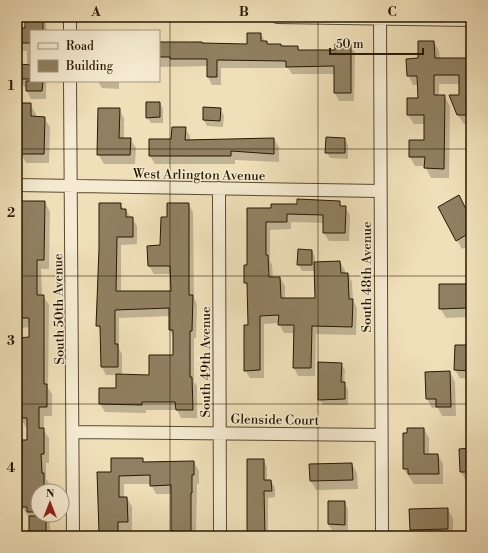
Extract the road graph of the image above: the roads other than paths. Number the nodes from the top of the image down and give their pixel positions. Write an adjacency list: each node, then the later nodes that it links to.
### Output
1 (70, 17): 5 (street)
2 (278, 17): 3 (street)
3 (380, 18): 4 (street); 10 (street, South 48th Avenue)
4 (471, 20)
5 (70, 30)
6 (70, 82): 8 (street, South 50th Avenue)
7 (17, 185): 8 (street, West Arlington Avenue)
8 (70, 186): 9 (street, West Arlington Avenue); 11 (street, South 50th Avenue)
9 (219, 188): 10 (street, West Arlington Avenue); 12 (street, South 49th Avenue)
10 (380, 191): 13 (street, South 48th Avenue)
11 (73, 432): 12 (street, Glenside Court); 14 (street, South 50th Avenue)
12 (220, 433): 13 (street, Glenside Court); 15 (street, South 49th Avenue)
13 (381, 434): 16 (street, South 48th Avenue)
14 (73, 536)
15 (220, 536)
16 (382, 536)

